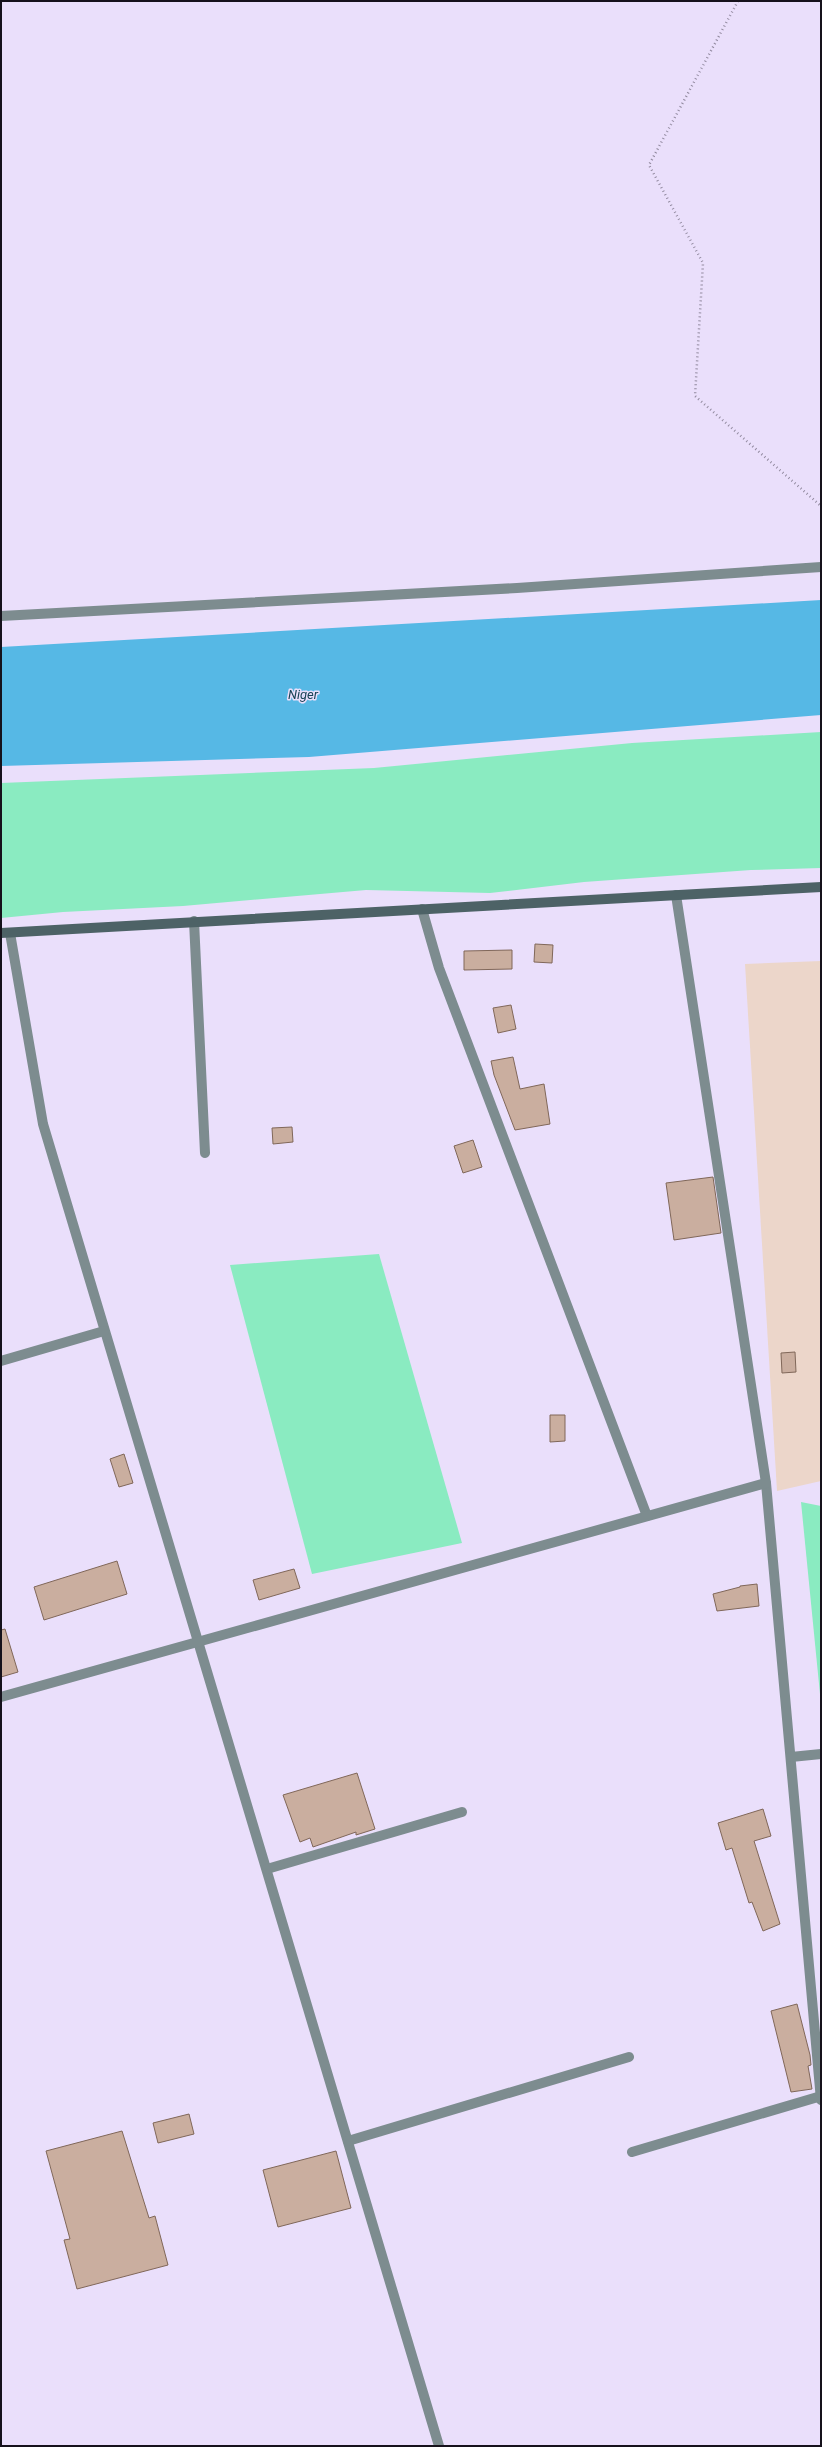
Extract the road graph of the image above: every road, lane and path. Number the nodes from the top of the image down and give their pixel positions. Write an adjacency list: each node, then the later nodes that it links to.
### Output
1 (738, 1): 2 (path)
2 (821, 506)
3 (821, 567): 4 (street)
4 (1, 616)
5 (821, 887): 6 (main road)
6 (676, 895): 7 (main road); 13 (street)
7 (422, 908): 8 (main road); 14 (street)
8 (194, 921): 9 (main road); 10 (street)
9 (6, 933): 11 (street)
10 (206, 1153)
11 (104, 1331): 12 (street); 15 (street)
12 (1, 1361)
13 (766, 1483): 14 (street); 18 (street)
14 (647, 1516): 15 (street)
15 (198, 1642): 16 (street); 20 (street)
16 (1, 1697)
17 (821, 1754): 18 (street)
18 (791, 1757): 22 (street)
19 (462, 1812): 20 (street)
20 (267, 1869): 24 (street)
21 (629, 2057): 24 (street)
22 (821, 2096): 23 (street); 25 (street)
23 (821, 2100)
24 (348, 2141): 26 (street)
25 (632, 2152)
26 (439, 2446)

